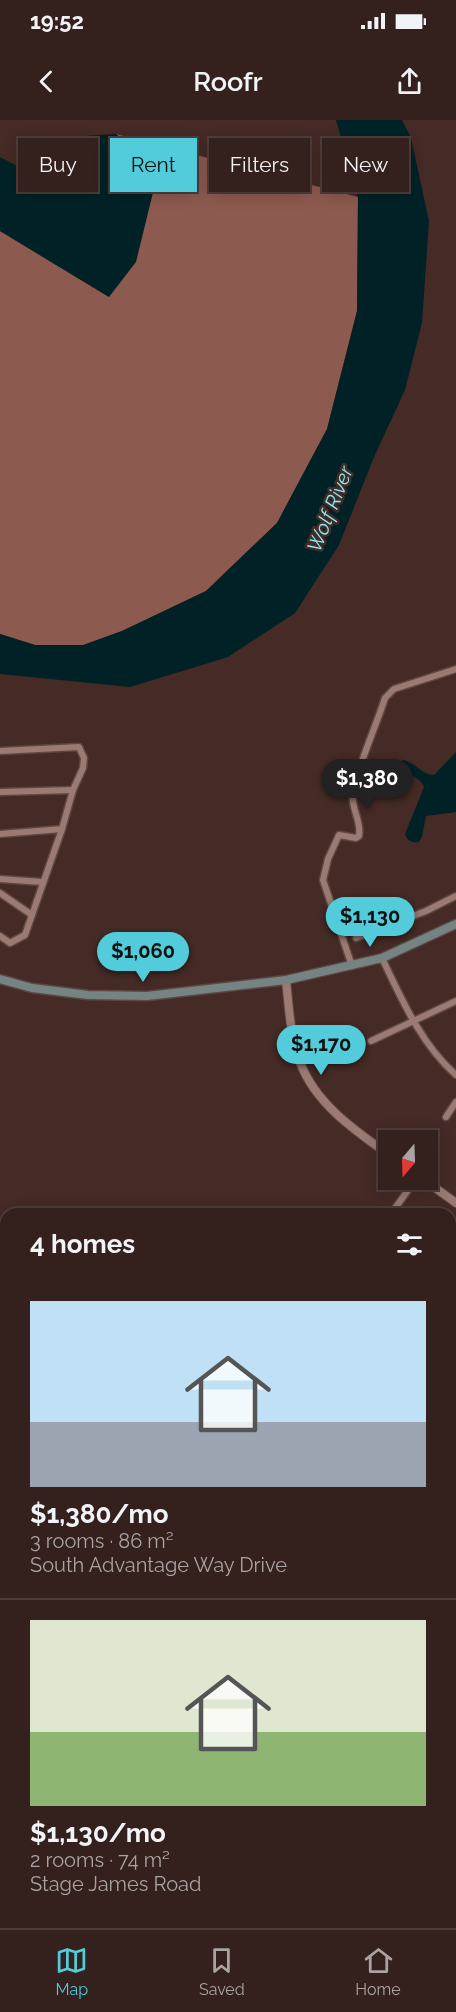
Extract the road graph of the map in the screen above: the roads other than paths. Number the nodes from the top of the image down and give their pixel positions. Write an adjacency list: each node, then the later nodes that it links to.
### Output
1 (456, 669): 16 (street)
2 (0, 751): 3 (street)
3 (73, 790): 4 (street); 5 (street)
4 (0, 792)
5 (62, 829): 6 (street); 8 (street)
6 (0, 834)
7 (0, 879): 8 (street)
8 (42, 882): 11 (street)
9 (0, 893): 11 (street)
10 (456, 896): 14 (street)
11 (32, 915): 13 (street)
12 (456, 924): 15 (main road)
13 (0, 936)
14 (356, 938)
15 (382, 958): 16 (main road); 20 (street)
16 (352, 966): 18 (main road)
17 (0, 979): 18 (main road)
18 (286, 980): 25 (street)
19 (456, 1001): 20 (street)
20 (413, 1021): 21 (street); 22 (street)
21 (371, 1041)
22 (456, 1075)
23 (456, 1102): 24 (street)
24 (446, 1117)
25 (378, 1146)
26 (408, 1190): 29 (street)
27 (438, 1190): 28 (street)
28 (456, 1203)
29 (395, 1208)

